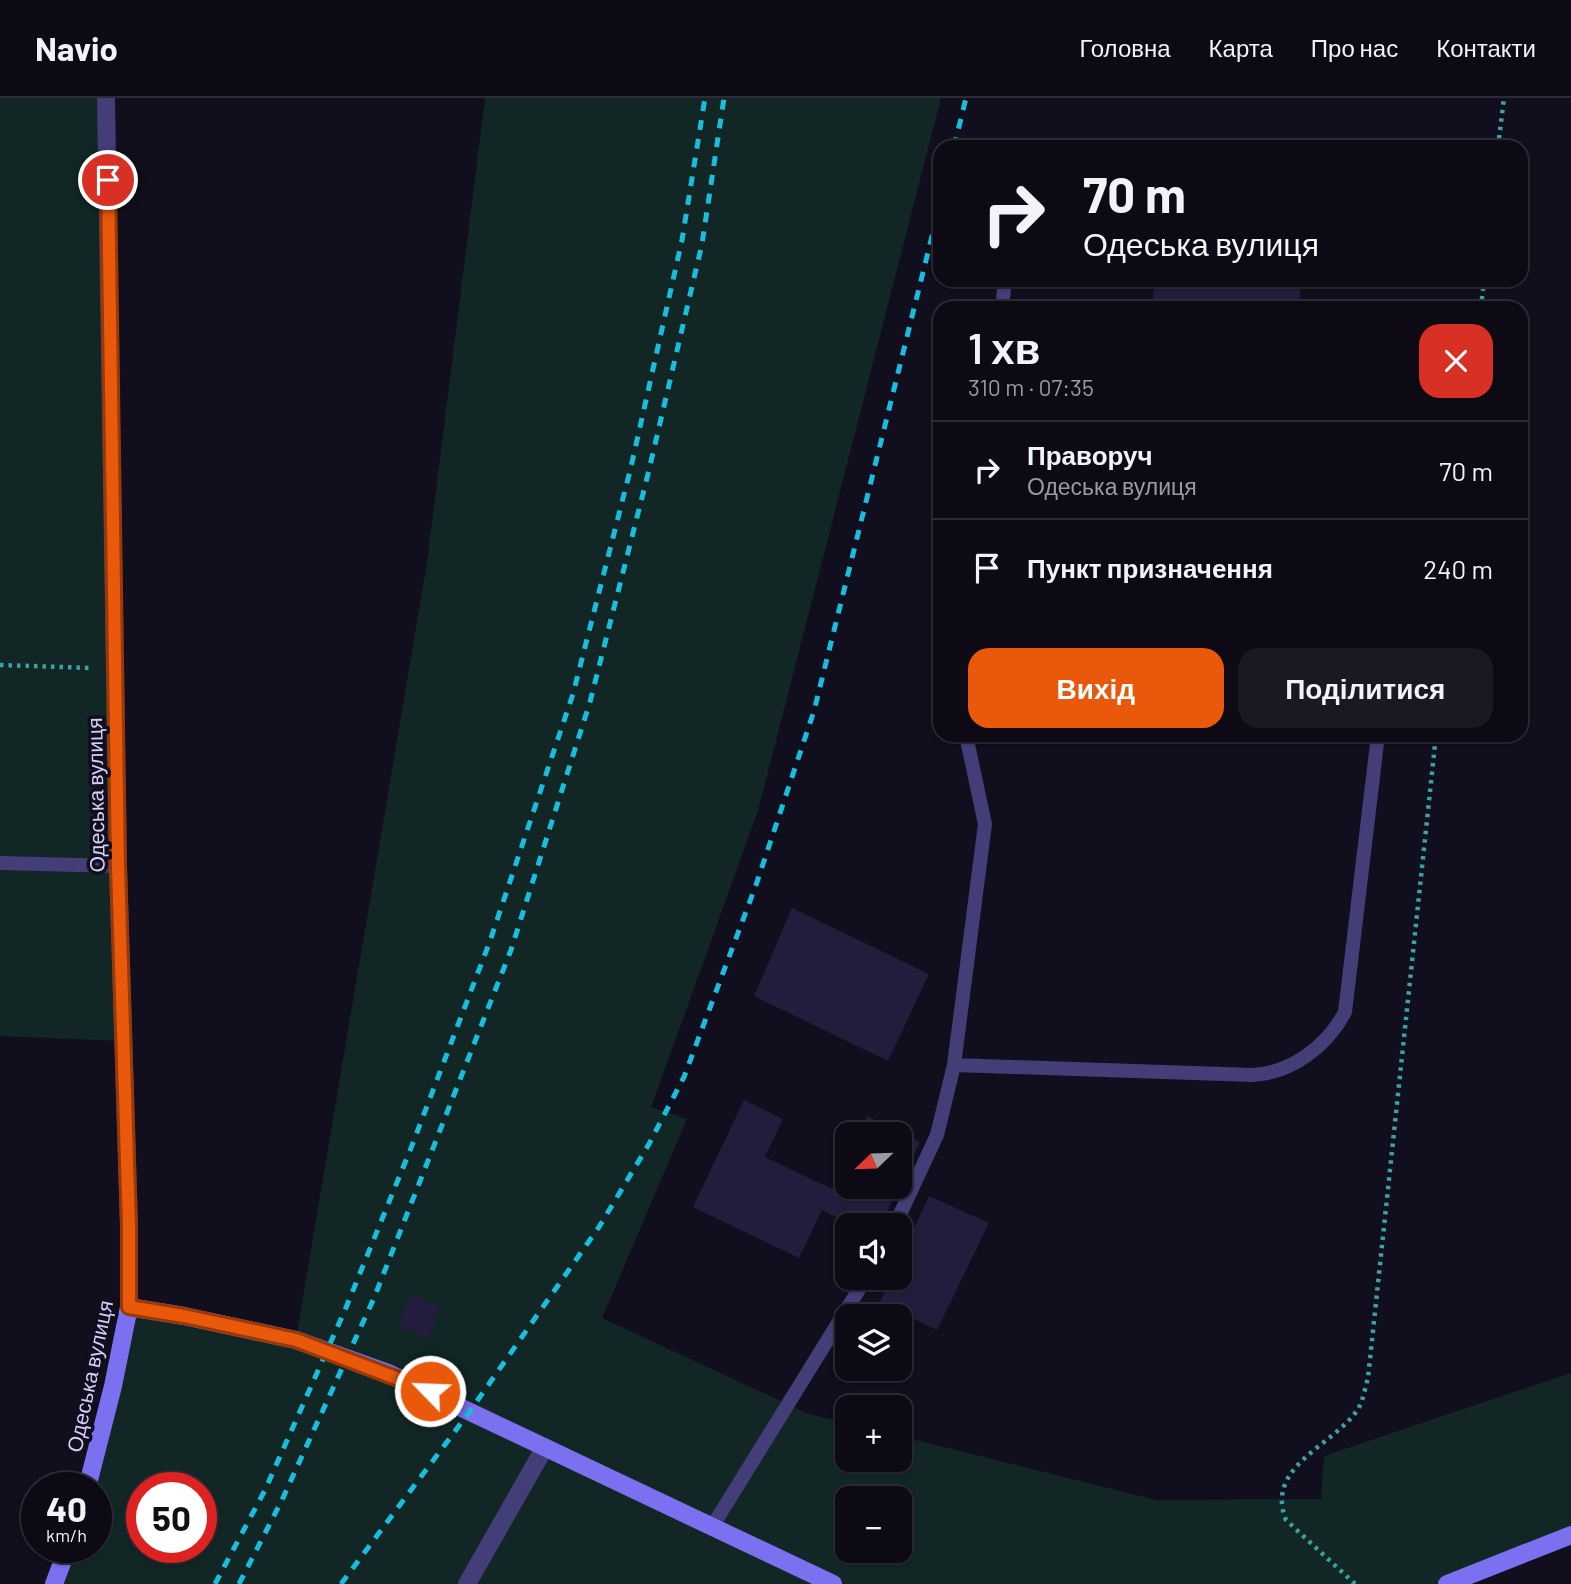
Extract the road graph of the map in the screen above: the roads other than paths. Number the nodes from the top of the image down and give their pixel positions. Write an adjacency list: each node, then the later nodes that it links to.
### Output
1 (106, 98): 5 (street, Одеська вулиця)
2 (967, 742): 6 (lane)
3 (1377, 742): 6 (lane)
4 (0, 863): 5 (lane)
5 (118, 866): 9 (street, Одеська вулиця)
6 (954, 1065): 7 (lane)
7 (901, 1213)
8 (859, 1290): 12 (lane)
9 (129, 1307): 10 (main road); 11 (main road, Одеська вулиця)
10 (545, 1447): 12 (main road); 16 (street)
11 (91, 1472)
12 (712, 1527): 17 (main road)
13 (1571, 1535): 18 (main road)
14 (62, 1563): 15 (main road)
15 (54, 1584)
16 (467, 1584)
17 (833, 1584)
18 (1447, 1584)

